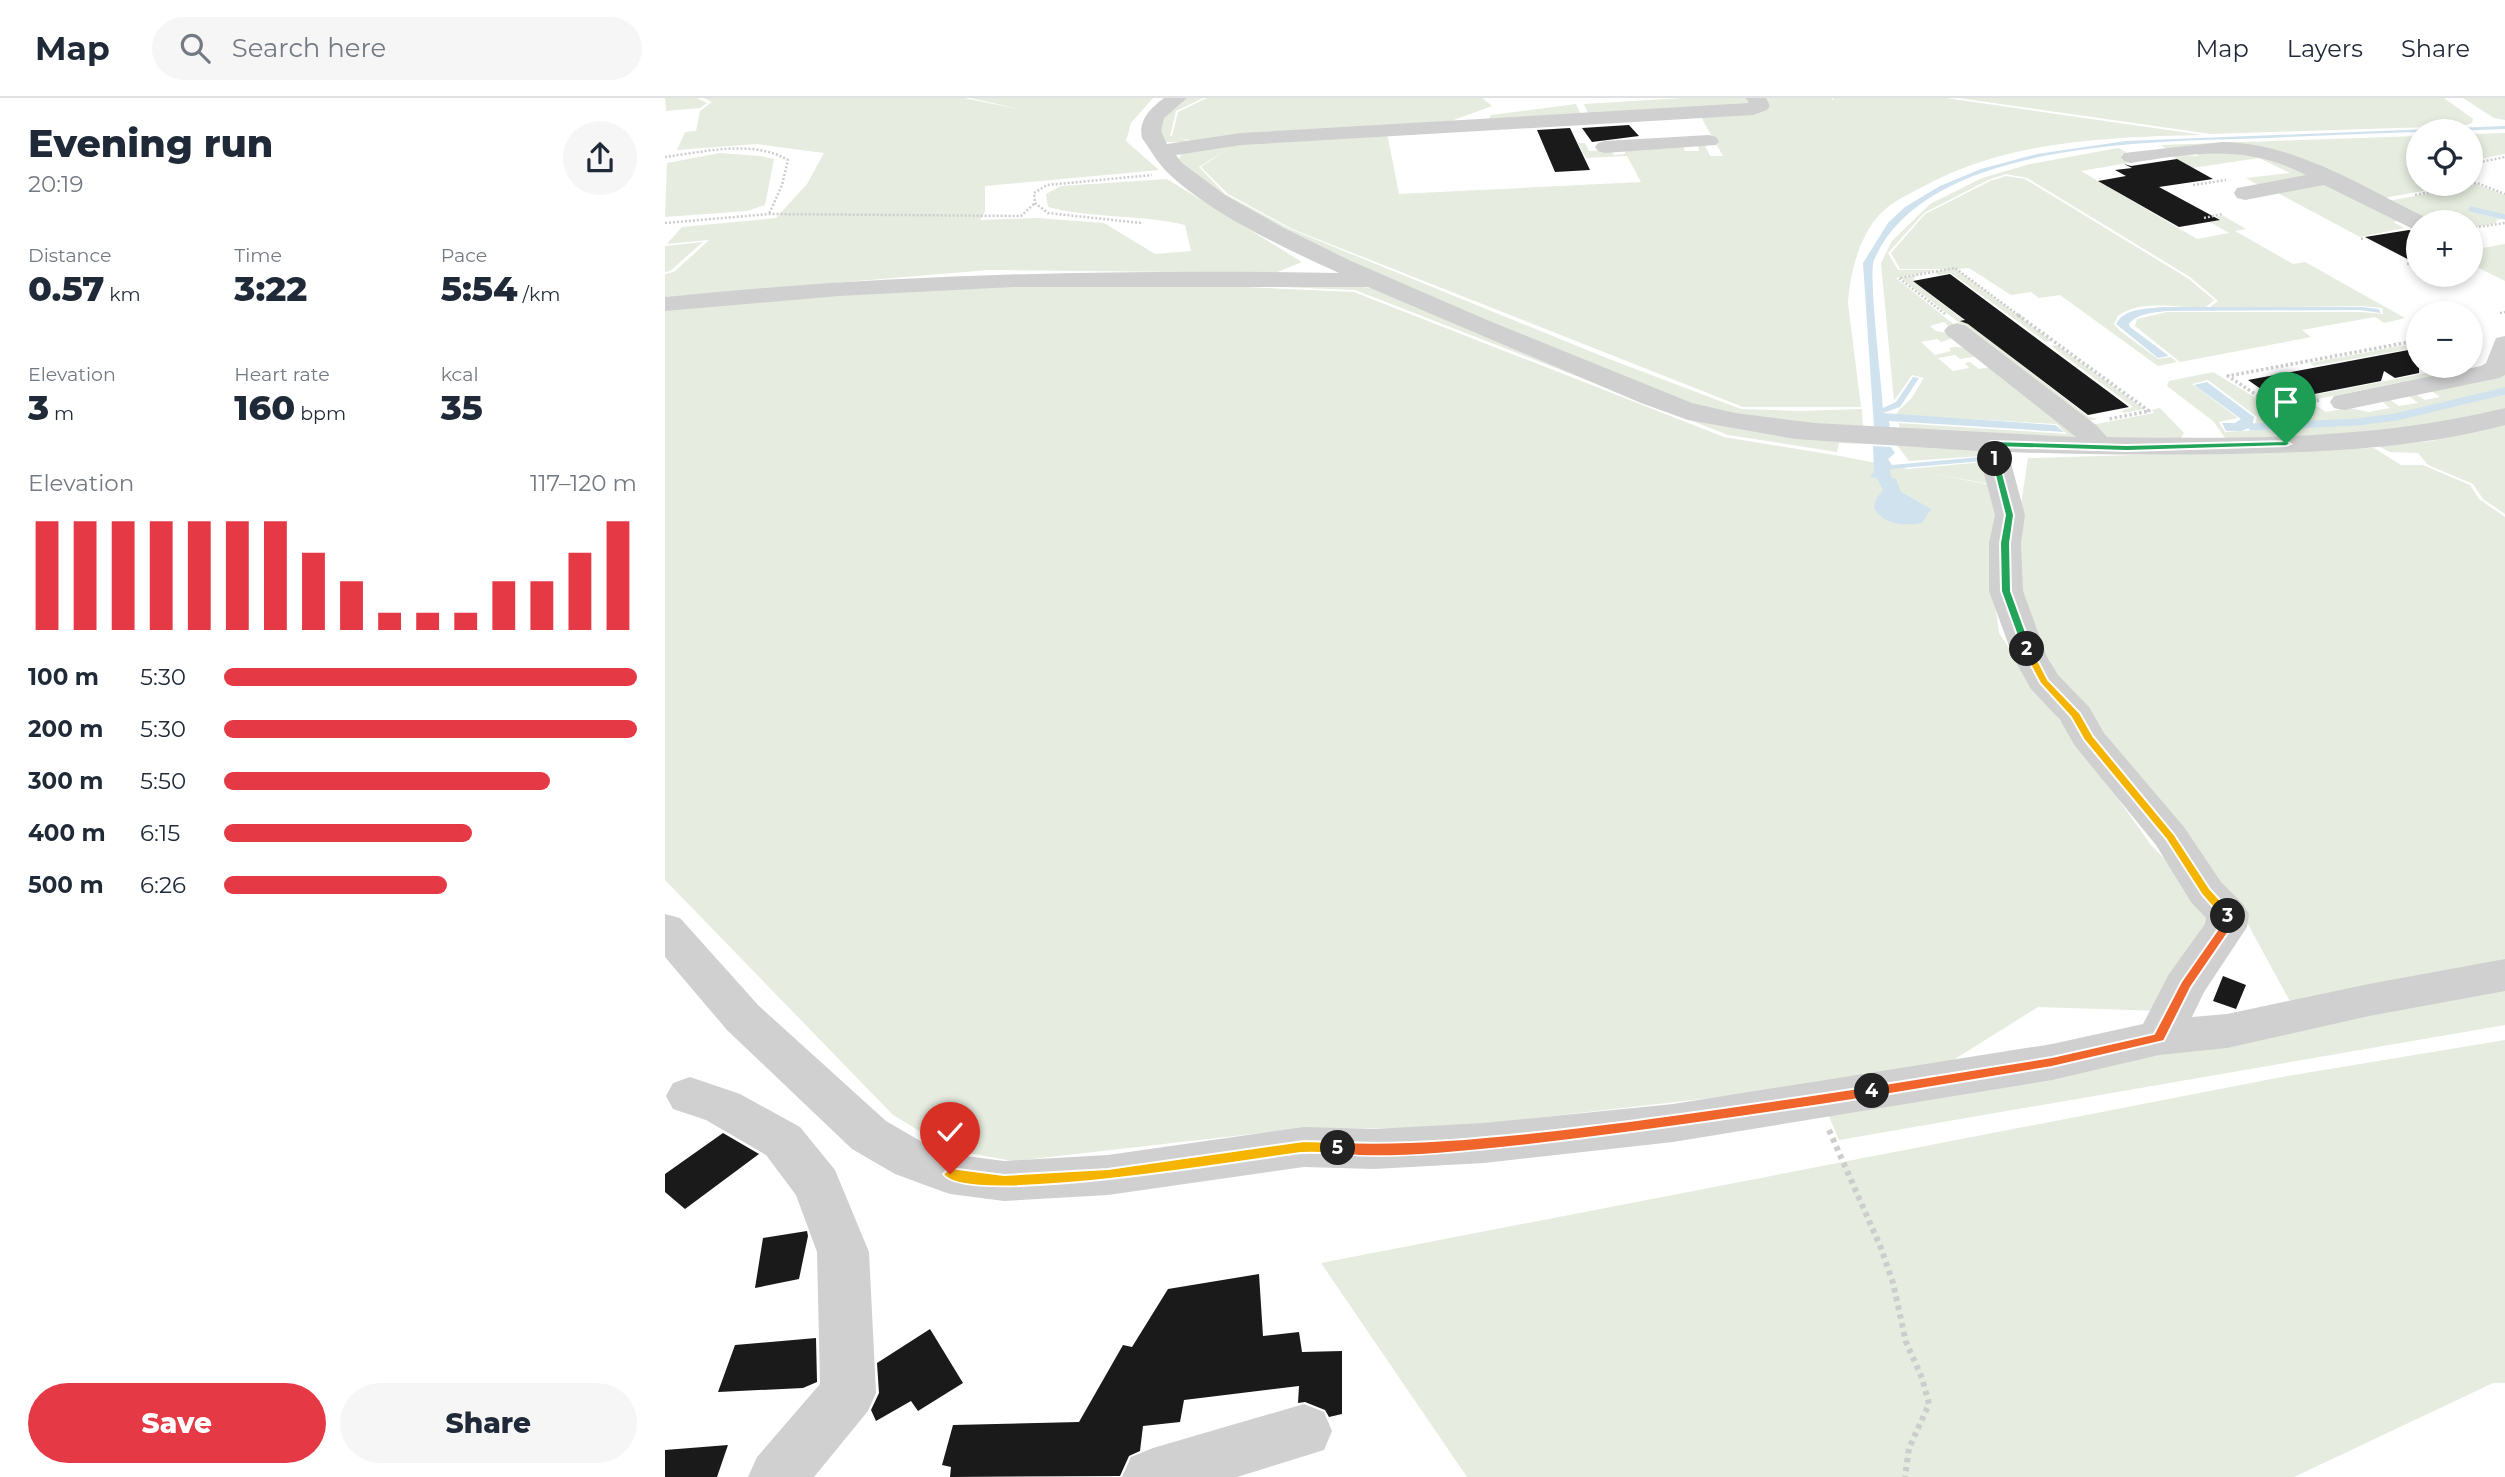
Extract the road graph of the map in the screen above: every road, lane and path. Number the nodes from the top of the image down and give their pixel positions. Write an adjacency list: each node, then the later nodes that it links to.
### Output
1 (1177, 98): 7 (street)
2 (1756, 98): 4 (street)
3 (1553, 102): 5 (street)
4 (1692, 113): 5 (street); 6 (street)
5 (1448, 126): 7 (street)
6 (1605, 147)
7 (1161, 151): 12 (street)
8 (665, 157): 20 (path)
9 (2505, 157): 11 (path)
10 (2131, 158): 13 (street)
11 (2483, 162)
12 (1177, 172): 19 (path); 28 (street)
13 (2327, 178): 15 (street); 18 (street)
14 (2483, 185): 16 (path)
15 (2245, 192)
16 (2505, 192)
17 (2408, 196): 18 (path)
18 (2377, 202): 23 (street)
19 (1035, 203): 20 (path); 25 (path)
20 (769, 214): 24 (path)
21 (2222, 214): 22 (path)
22 (2204, 218)
23 (2406, 221)
24 (665, 223)
25 (1141, 223)
26 (2505, 223): 27 (path)
27 (2483, 226)
28 (1321, 256): 29 (street); 30 (street)
29 (1290, 279): 30 (street); 31 (street)
30 (1378, 282): 42 (street)
31 (665, 304)
32 (1957, 334): 33 (path); 41 (street)
33 (2057, 342): 35 (path); 41 (path)
34 (2406, 343): 37 (path)
35 (2048, 344)
36 (2505, 344): 39 (street)
37 (2303, 362): 38 (path); 39 (path)
38 (2311, 367)
39 (2353, 401)
40 (2505, 415): 43 (street)
41 (2079, 425): 43 (street)
42 (1991, 444): 43 (street); 46 (street)
43 (2100, 447)
44 (665, 929): 48 (street)
45 (2505, 975): 46 (street)
46 (2159, 1038): 48 (street)
47 (690, 1097): 50 (street)
48 (1817, 1100): 52 (path)
49 (1304, 1431): 51 (street)
50 (777, 1477)
51 (1150, 1477)
52 (1905, 1477)

